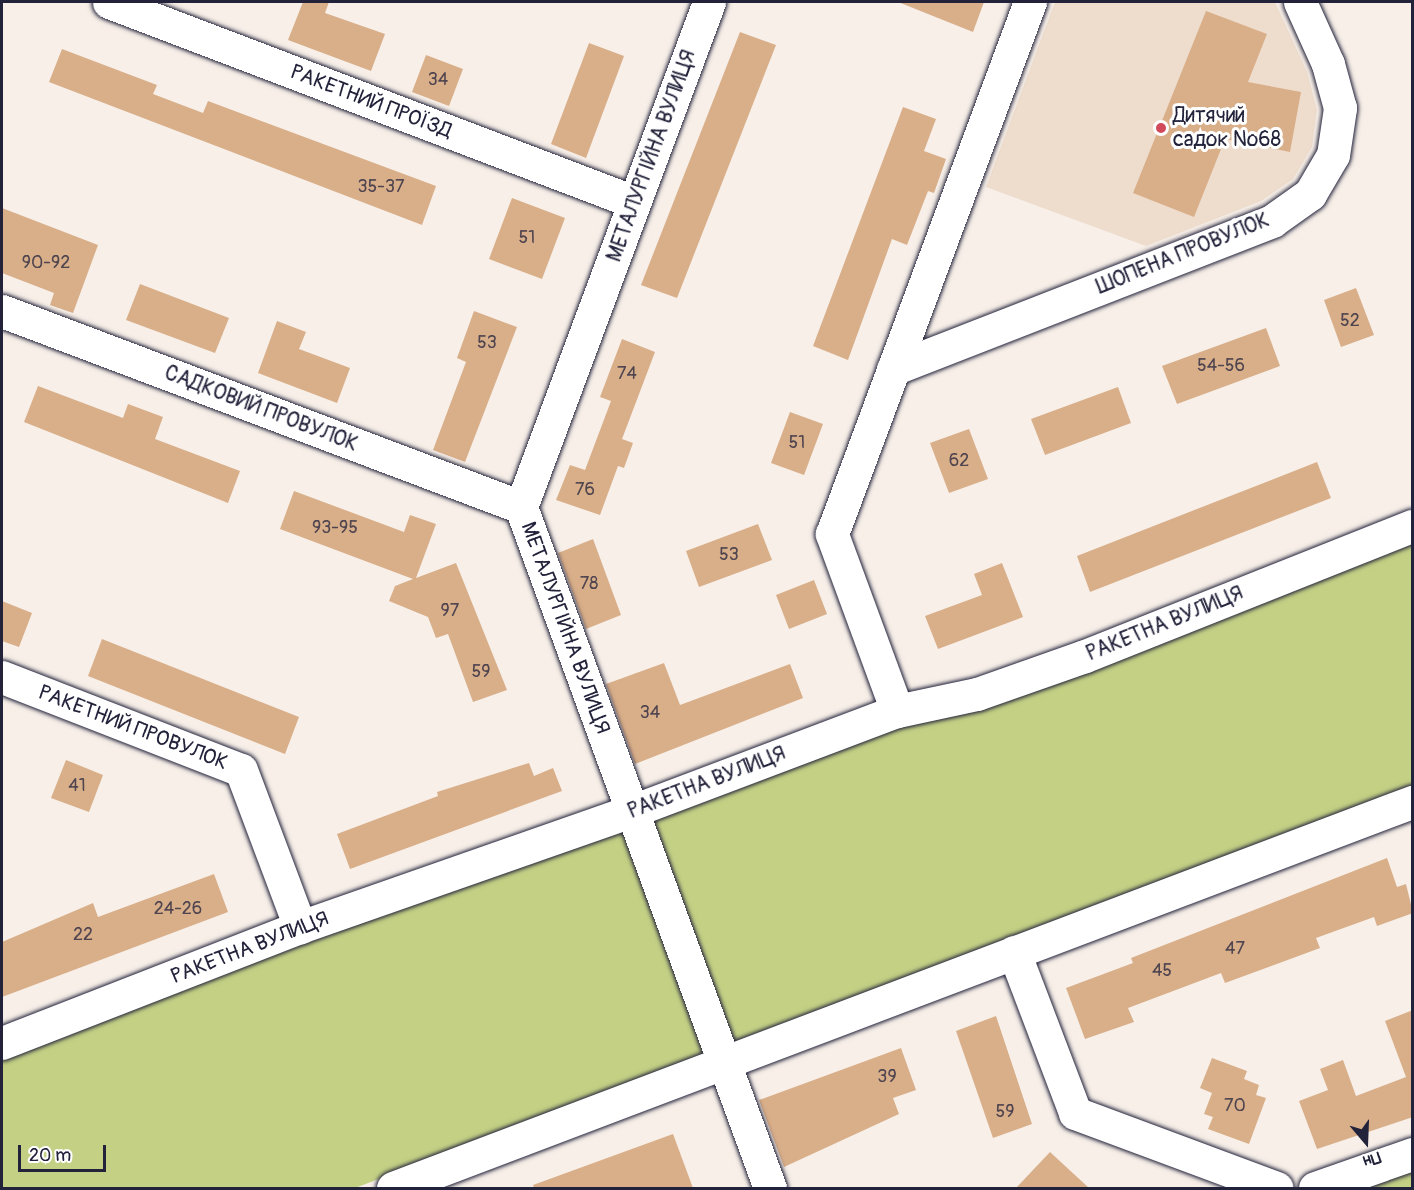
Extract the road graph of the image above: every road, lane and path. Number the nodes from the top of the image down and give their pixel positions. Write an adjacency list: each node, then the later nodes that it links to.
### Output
1 (109, 2): 5 (street, РАКЕТНИЙ ПРОЇЗД)
2 (709, 2): 5 (street, МЕТАЛУРГІЙНА ВУЛИЦЯ)
3 (1030, 2): 7 (street)
4 (1300, 2): 7 (street, ШОПЕНА ПРОВУЛОК)
5 (634, 202): 8 (street, МЕТАЛУРГІЙНА ВУЛИЦЯ)
6 (2, 311): 8 (street, САДКОВИЙ ПРОВУЛОК)
7 (893, 369): 11 (street)
8 (521, 507): 13 (street, МЕТАЛУРГІЙНА ВУЛИЦЯ)
9 (1413, 526): 11 (street, РАКЕТНА ВУЛИЦЯ)
10 (2, 677): 14 (street, РАКЕТНИЙ ПРОВУЛОК)
11 (897, 711): 13 (street, РАКЕТНА ВУЛИЦЯ)
12 (1413, 802): 15 (street)
13 (632, 811): 14 (street, РАКЕТНА ВУЛИЦЯ); 17 (street, МЕТАЛУРГІЙНА ВУЛИЦЯ)
14 (300, 927): 16 (street, РАКЕТНА ВУЛИЦЯ)
15 (1014, 952): 17 (street); 21 (street)
16 (2, 1043)
17 (724, 1062): 19 (street); 20 (street, МЕТАЛУРГІЙНА ВУЛИЦЯ)
18 (1413, 1154): 22 (street)
19 (393, 1188)
20 (770, 1188)
21 (1277, 1188)
22 (1315, 1188)

